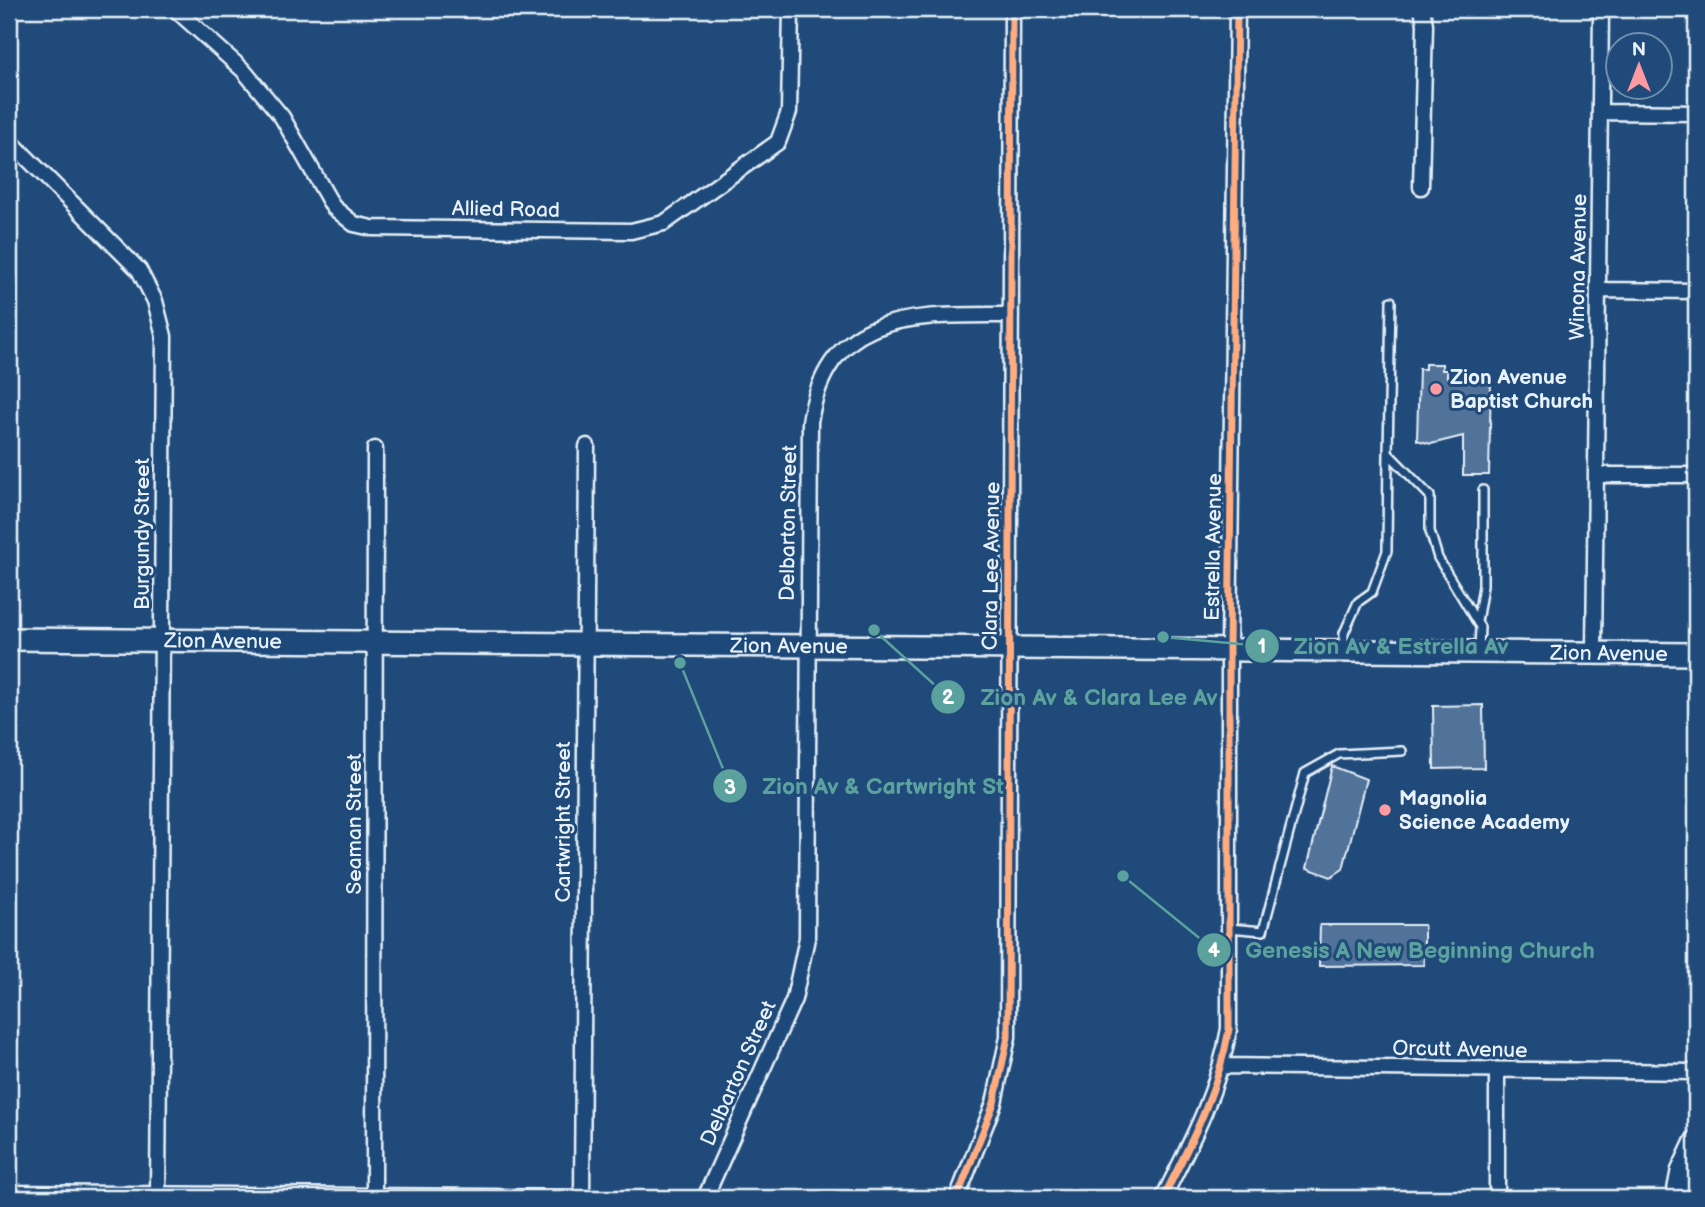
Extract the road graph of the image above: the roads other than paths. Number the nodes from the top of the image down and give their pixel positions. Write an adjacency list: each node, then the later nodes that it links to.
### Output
1 (175, 9): 2 (street, Allied Road)
2 (791, 9)
3 (1013, 9): 15 (street, Clara Lee Avenue)
4 (1237, 9): 29 (street, Estrella Avenue)
5 (1422, 9): 11 (street)
6 (1601, 9): 7 (street, Winona Avenue)
7 (1601, 112): 8 (street); 12 (street, Winona Avenue)
8 (1696, 113)
9 (14, 145): 10 (street); 24 (street, Burgundy Street)
10 (9, 161)
11 (1421, 187)
12 (1599, 290): 13 (street); 19 (street, Winona Avenue)
13 (1696, 291)
14 (1391, 301): 18 (lane)
15 (1011, 315): 27 (street, Delbarton Street); 28 (street, Clara Lee Avenue)
16 (587, 446): 26 (street, Cartwright Street)
17 (375, 449): 25 (street, Seaman Street)
18 (1388, 453): 22 (lane); 30 (lane)
19 (1597, 475): 20 (street); 32 (street, Winona Avenue)
20 (1696, 475)
21 (1483, 490): 22 (lane)
22 (1477, 622): 31 (lane)
23 (9, 639): 24 (main road, Zion Avenue)
24 (163, 640): 25 (main road, Zion Avenue); 41 (street, Burgundy Street)
25 (375, 642): 26 (main road, Zion Avenue); 42 (street, Seaman Street)
26 (586, 643): 27 (main road, Zion Avenue); 43 (street, Cartwright Street)
27 (807, 646): 28 (main road, Zion Avenue); 45 (street, Delbarton Street)
28 (1008, 646): 29 (main road, Zion Avenue); 46 (street, Clara Lee Avenue)
29 (1229, 648): 30 (main road, Zion Avenue); 35 (street, Estrella Avenue)
30 (1344, 650): 31 (main road, Zion Avenue)
31 (1479, 651): 32 (main road, Zion Avenue)
32 (1594, 652): 33 (main road, Zion Avenue)
33 (1696, 654)
34 (1402, 751): 35 (lane)
35 (1229, 929): 36 (street, Estrella Avenue)
36 (1223, 1066): 37 (street, Orcutt Avenue); 47 (street, Estrella Avenue)
37 (1497, 1070): 38 (street, Orcutt Avenue); 48 (street)
38 (1696, 1072)
39 (1696, 1142): 49 (main road)
40 (9, 1193): 41 (street)
41 (158, 1196): 42 (street)
42 (374, 1198): 43 (street)
43 (582, 1198): 44 (street)
44 (595, 1198)
45 (705, 1198)
46 (957, 1198)
47 (1163, 1198)
48 (1497, 1198)
49 (1678, 1198)

